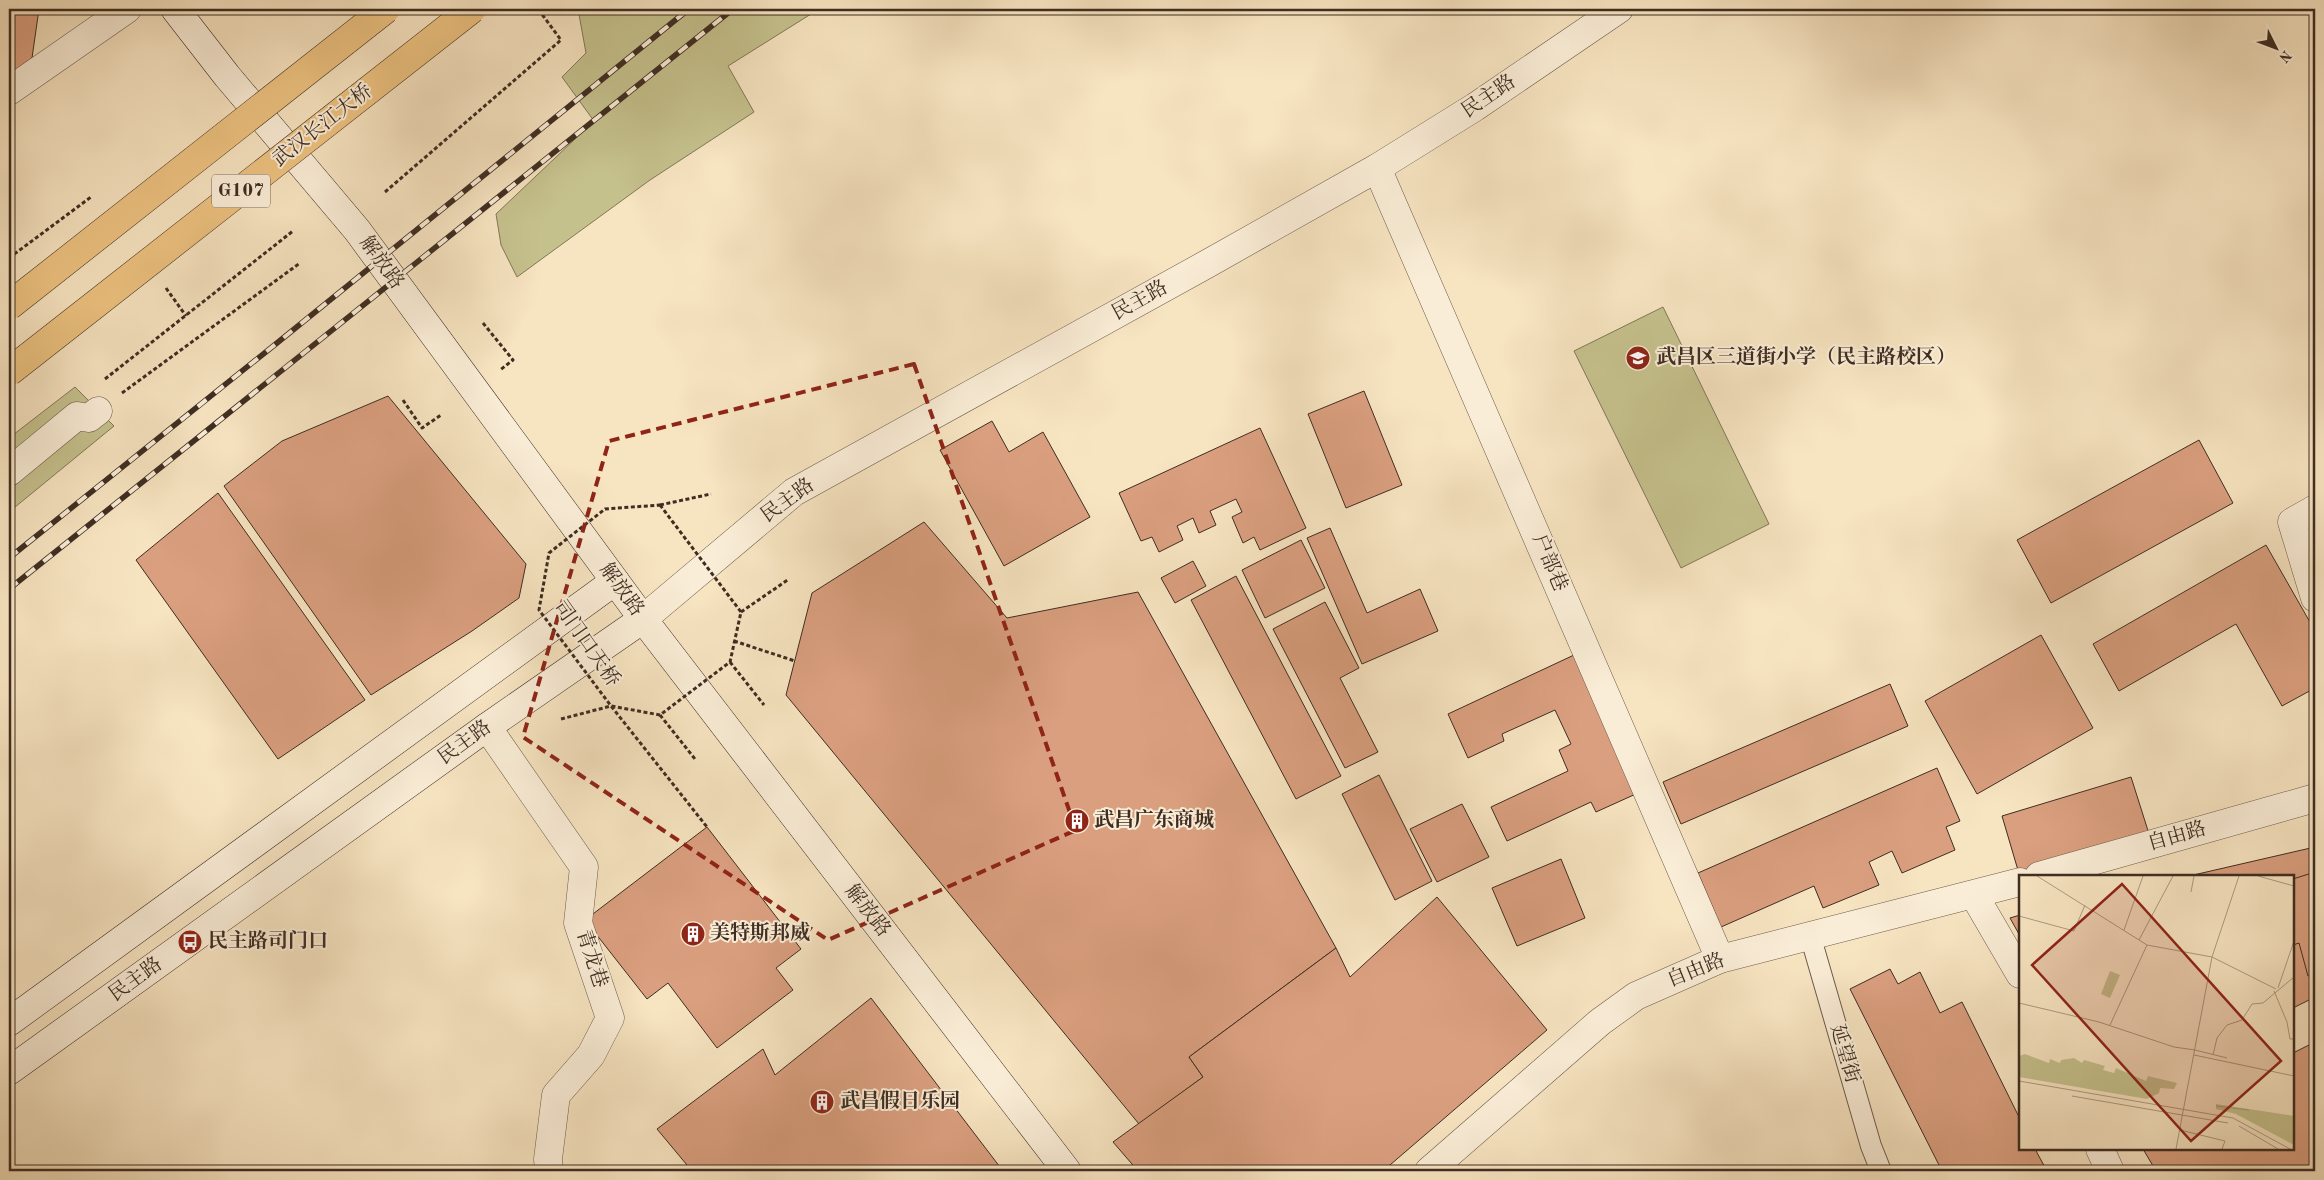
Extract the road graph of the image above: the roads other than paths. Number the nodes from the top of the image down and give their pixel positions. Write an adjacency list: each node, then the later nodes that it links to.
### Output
1 (127, 9): 6 (street)
2 (175, 9): 13 (street, 解放路)
3 (386, 9): 8 (highway, G107, bridge)
4 (472, 9): 9 (highway, 武汉长江大桥 / G107, bridge)
5 (1619, 9): 7 (street, 民主路)
6 (9, 91)
7 (1377, 168): 15 (street, 民主路); 22 (street, 户部巷)
8 (9, 306)
9 (9, 372)
10 (86, 408): 11 (street)
11 (9, 472)
12 (2315, 508): 14 (street)
13 (615, 581): 15 (street, 解放路); 24 (street, 民主路)
14 (2315, 598)
15 (643, 619): 16 (street, 民主路); 28 (street, 解放路)
16 (487, 727): 25 (street, 民主路); 27 (street, 青龙巷)
17 (2315, 798): 18 (street, 自由路)
18 (2043, 875)
19 (2019, 882): 20 (street, 自由路)
20 (1974, 895): 21 (street, 自由路); 23 (street)
21 (1810, 935): 22 (street, 自由路); 30 (lane, 延望街)
22 (1720, 959): 29 (street, 自由路)
23 (2019, 972)
24 (9, 1022)
25 (9, 1071)
26 (2100, 1150): 31 (street)
27 (550, 1171)
28 (1067, 1171)
29 (1429, 1171)
30 (1881, 1171)
31 (2110, 1171)

